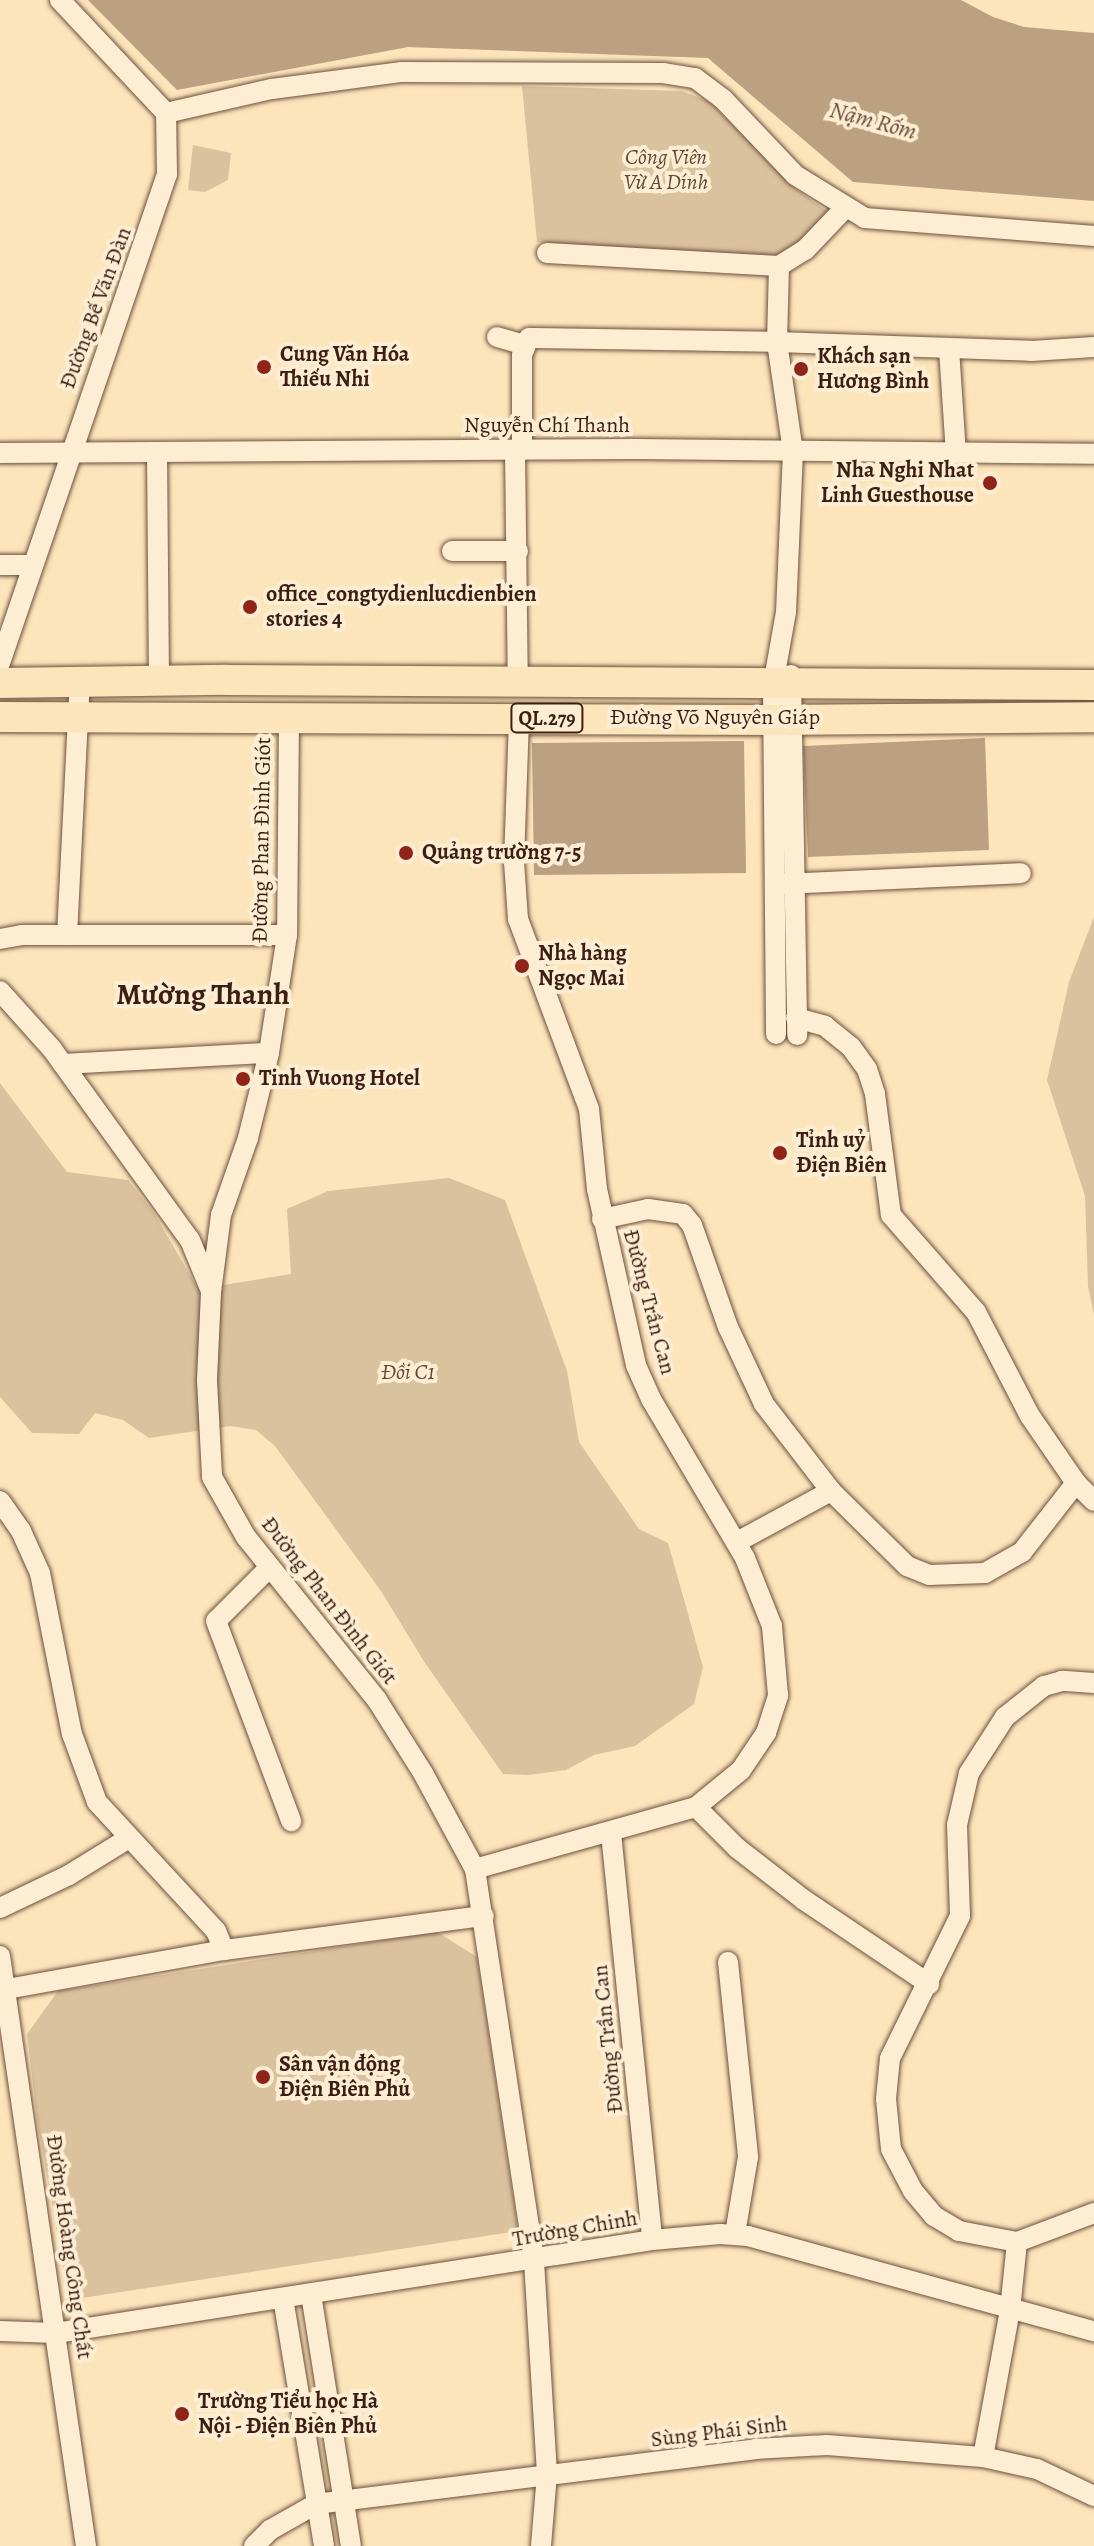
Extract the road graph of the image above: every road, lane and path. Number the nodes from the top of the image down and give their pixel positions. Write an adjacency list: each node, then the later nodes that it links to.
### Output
1 (60, 0): 2 (street)
2 (166, 113): 3 (street); 16 (street, Đường Bế Văn Đàn)
3 (845, 208): 4 (street); 6 (street)
4 (1094, 236)
5 (547, 253): 6 (street)
6 (779, 266): 8 (street)
7 (497, 337): 9 (street)
8 (777, 342): 9 (street); 11 (street); 14 (street)
9 (525, 345): 12 (street)
10 (1094, 347): 11 (street)
11 (949, 349): 17 (street)
12 (519, 450): 13 (street, Nguyễn Chí Thanh); 14 (street, Nguyễn Chí Thanh); 20 (street)
13 (157, 452): 16 (street, Nguyễn Chí Thanh); 24 (street)
14 (793, 452): 17 (street, Nguyễn Chí Thanh); 28 (street)
15 (0, 453): 16 (street, Nguyễn Chí Thanh)
16 (70, 453): 22 (street, Đường Bế Văn Đàn)
17 (956, 454): 18 (street, Nguyễn Chí Thanh)
18 (1094, 454)
19 (452, 551): 20 (street)
20 (518, 551): 25 (street)
21 (0, 565): 22 (street)
22 (32, 565): 23 (street, Đường Bế Văn Đàn)
23 (0, 663)
24 (159, 681): 25 (highway, Đường Võ Nguyên Giáp / QL.279); 26 (highway, Đường Võ Nguyên Giáp / QL.279)
25 (518, 681): 28 (highway, Đường Võ Nguyên Giáp / QL.279); 34 (highway)
26 (80, 682): 27 (highway, Đường Võ Nguyên Giáp / QL.279); 30 (street)
27 (0, 683)
28 (783, 685): 29 (highway, Đường Võ Nguyên Giáp / QL.279); 35 (street)
29 (1094, 685)
30 (79, 716): 31 (highway, Đường Võ Nguyên Giáp / QL.279); 32 (highway, Đường Võ Nguyên Giáp / QL.279); 38 (street)
31 (0, 717)
32 (289, 717): 34 (highway, Đường Võ Nguyên Giáp / QL.279); 39 (street, Đường Phan Đình Giót)
33 (1094, 717): 35 (highway, Đường Võ Nguyên Giáp / QL.279)
34 (519, 718): 35 (highway, Đường Võ Nguyên Giáp / QL.279); 45 (street, Đường Trần Can)
35 (783, 719): 37 (street)
36 (1021, 873): 37 (street)
37 (784, 884): 42 (street); 47 (street)
38 (67, 935): 39 (street); 40 (street)
39 (287, 935): 43 (street, Đường Phan Đình Giót)
40 (0, 939)
41 (0, 991): 44 (street)
42 (776, 1034)
43 (269, 1053): 44 (street); 46 (street, Đường Phan Đình Giót)
44 (63, 1064): 46 (street)
45 (602, 1219): 48 (street); 51 (street, Đường Trần Can)
46 (211, 1292): 52 (street, Đường Phan Đình Giót)
47 (1076, 1483): 48 (street); 50 (street)
48 (831, 1491): 51 (street)
49 (0, 1501): 57 (street)
50 (1094, 1501)
51 (737, 1542): 54 (street, Đường Trần Can)
52 (270, 1567): 55 (street); 58 (street, Đường Phan Đình Giót)
53 (1094, 1683): 64 (street)
54 (696, 1807): 56 (street, Đường Trần Can); 64 (street)
55 (291, 1821)
56 (611, 1833): 58 (street, Đường Trần Can); 68 (street, Đường Trần Can)
57 (129, 1838): 59 (street); 61 (street)
58 (475, 1869): 60 (street, Đường Phan Đình Giót)
59 (0, 1908)
60 (484, 1916): 61 (street); 70 (street, Đường Phan Đình Giót)
61 (224, 1950): 65 (street)
62 (0, 1956): 65 (street, Đường Hoàng Công Chất)
63 (728, 1962): 67 (street)
64 (929, 1984): 69 (street)
65 (7, 1989): 76 (street, Đường Hoàng Công Chất)
66 (1094, 2213): 69 (street)
67 (735, 2234): 68 (street, Trường Chinh); 73 (street, Trường Chinh)
68 (652, 2240): 70 (street, Trường Chinh)
69 (1017, 2242): 73 (street)
70 (534, 2261): 71 (street, Trường Chinh); 80 (street, Đường Phan Đình Giót)
71 (311, 2294): 72 (street, Trường Chinh); 77 (street)
72 (283, 2298): 76 (street, Trường Chinh); 78 (street)
73 (1010, 2310): 75 (street, Trường Chinh); 79 (street)
74 (0, 2331): 76 (street, Trường Chinh)
75 (1094, 2331)
76 (56, 2333): 84 (street, Đường Hoàng Công Chất)
77 (329, 2414): 78 (street); 82 (street)
78 (303, 2419): 83 (street)
79 (983, 2457): 80 (street, Sùng Phái Sinh); 81 (street, Sùng Phái Sinh)
80 (547, 2474): 82 (street, Sùng Phái Sinh); 88 (street, Đường Phan Đình Giót)
81 (1094, 2496)
82 (343, 2499): 83 (street, Sùng Phái Sinh); 87 (street)
83 (316, 2504): 85 (street); 86 (street)
84 (86, 2546)
85 (254, 2546)
86 (324, 2546)
87 (351, 2546)
88 (541, 2546)

